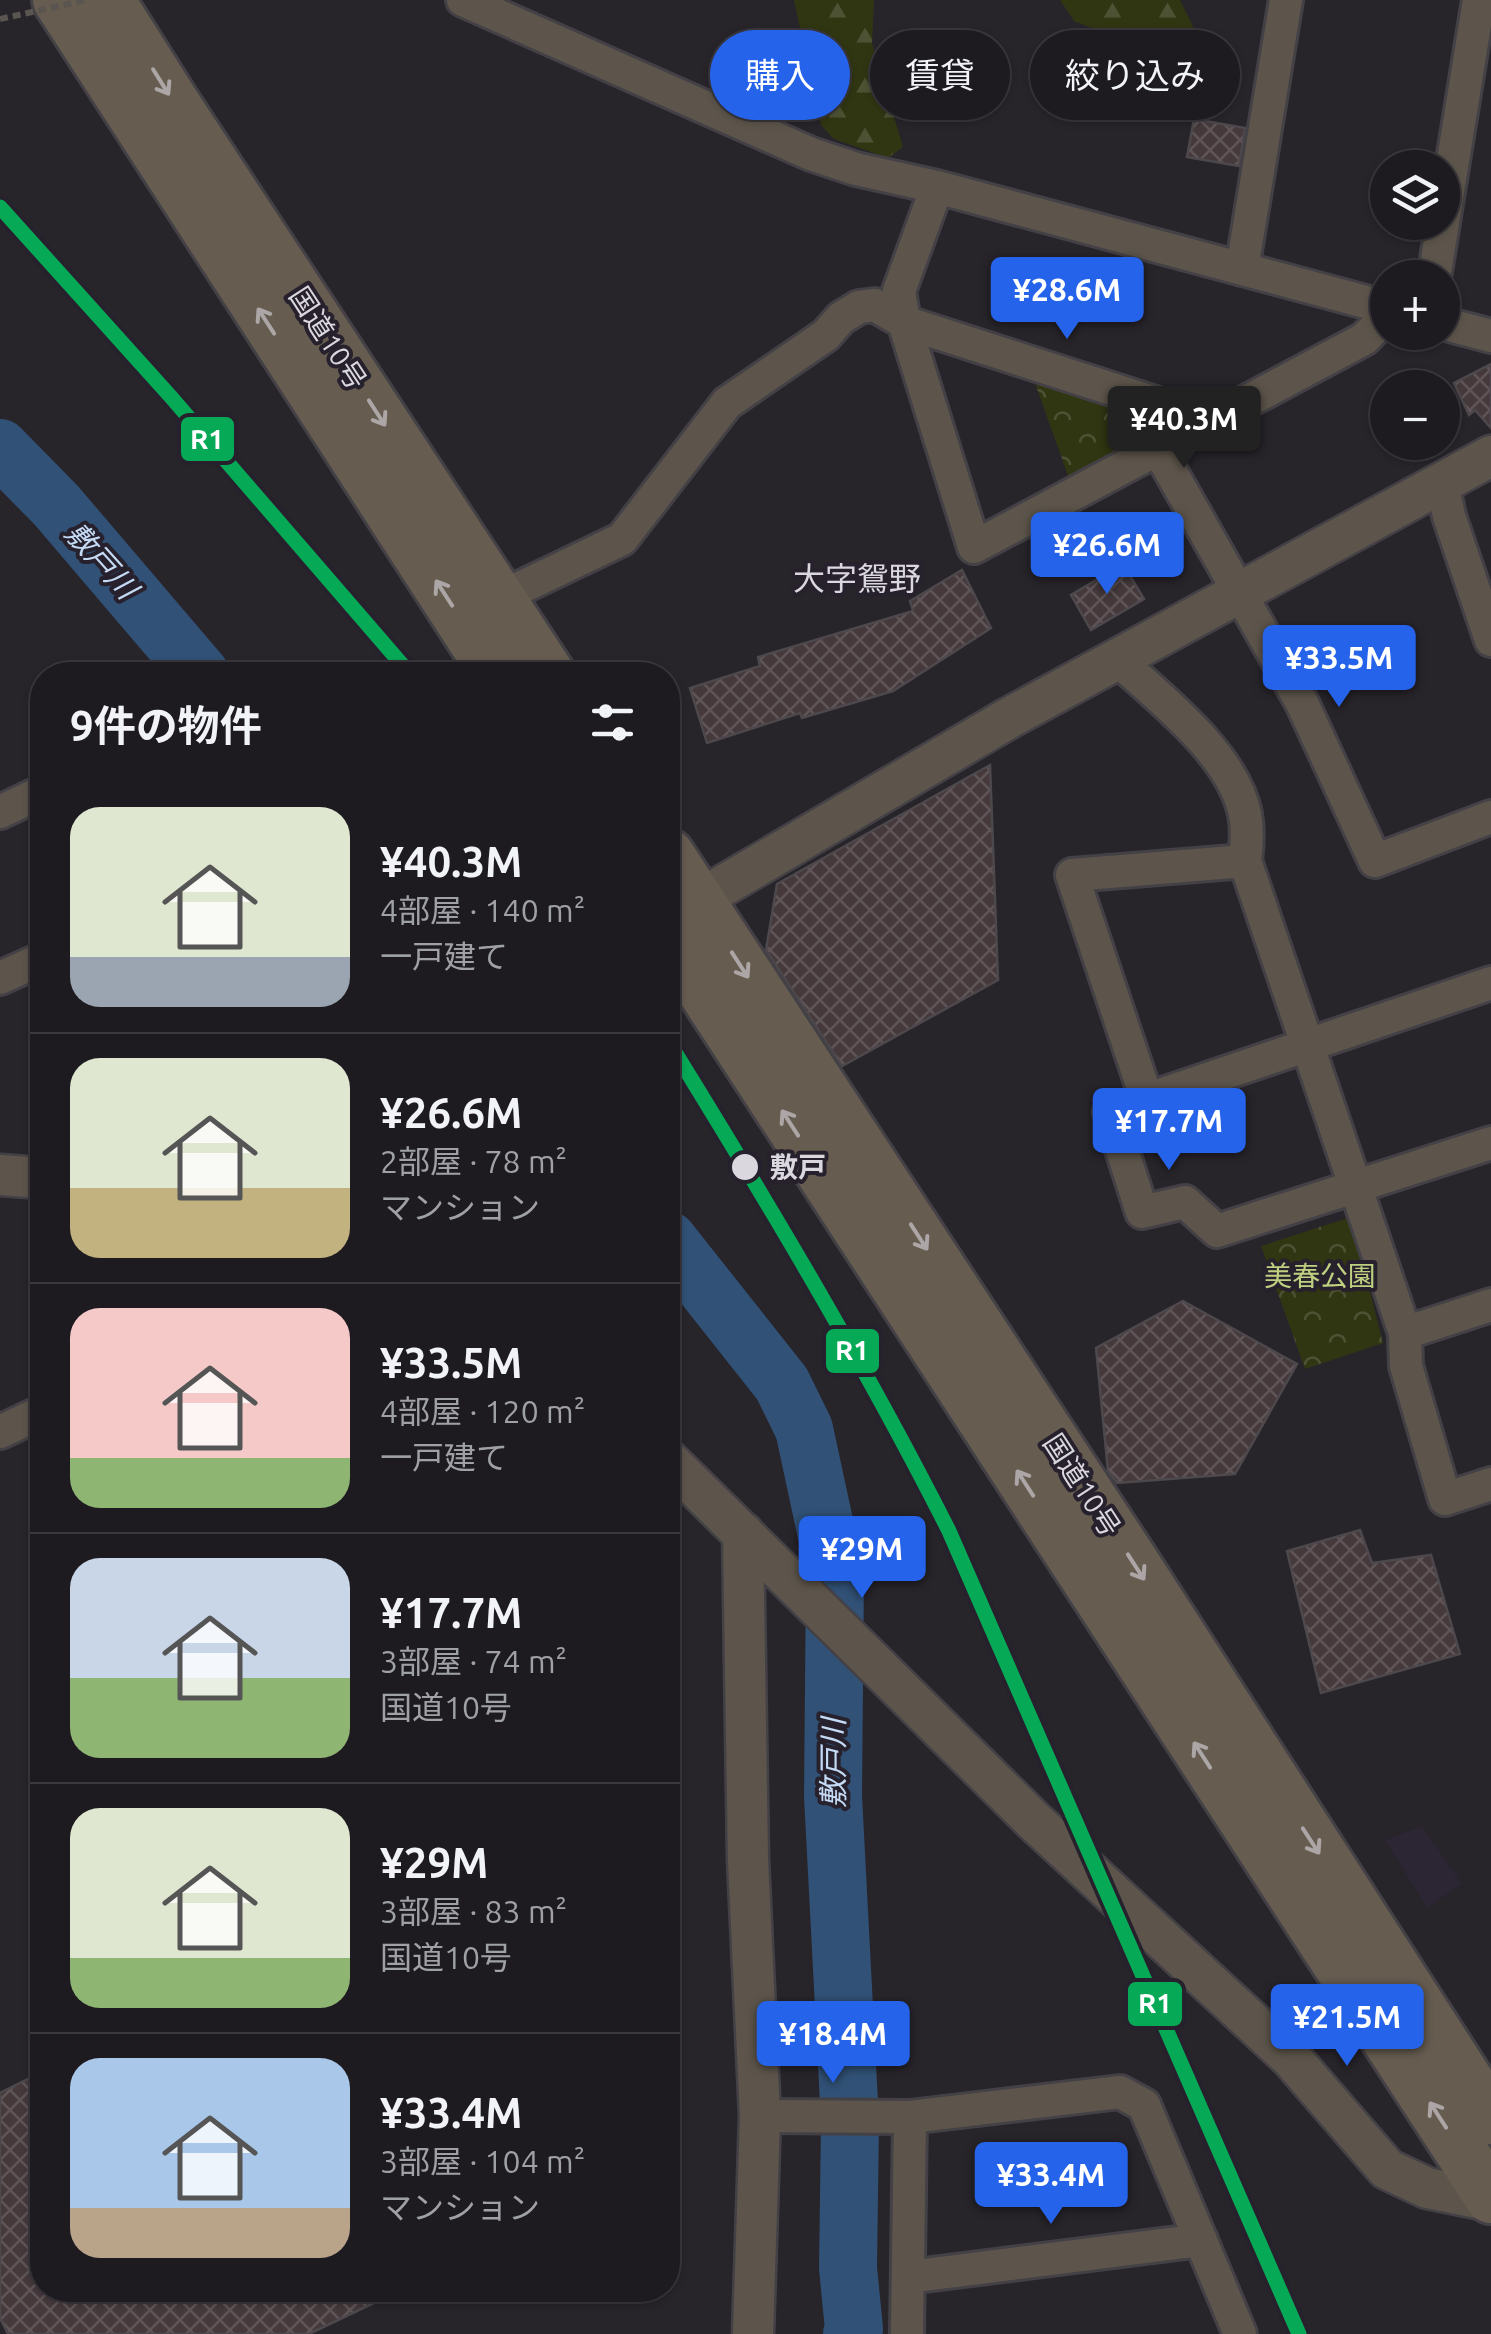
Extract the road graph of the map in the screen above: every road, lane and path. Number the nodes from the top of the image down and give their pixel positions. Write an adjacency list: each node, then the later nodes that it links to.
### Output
1 (59, 0): 24 (highway, 国道10号, one-way to 1)
2 (87, 0): 7 (path, bridge)
3 (108, 0): 21 (highway, 国道10号, one-way to 21)
4 (462, 0): 8 (street)
5 (1286, 0): 10 (street)
6 (1480, 0): 9 (street)
7 (0, 19)
8 (936, 187): 10 (street); 12 (street)
9 (1437, 260)
10 (1242, 269): 11 (street)
11 (1370, 307)
12 (904, 322): 16 (street); 17 (street); 21 (street)
13 (1460, 328): 15 (street)
14 (1370, 332): 16 (street)
15 (1491, 336)
16 (1210, 421): 17 (street)
17 (1158, 449): 20 (street)
18 (1491, 456): 19 (street)
19 (1442, 483): 20 (street); 22 (street)
20 (1238, 593): 23 (street); 28 (street)
21 (499, 598): 25 (highway, 国道10号)
22 (1491, 640)
23 (1117, 659): 29 (street); 30 (street)
24 (489, 662)
25 (541, 662)
26 (30, 798): 27 (street)
27 (0, 812)
28 (1491, 817)
29 (1246, 860): 36 (street); 37 (street)
30 (680, 916)
31 (680, 922): 51 (highway, 国道10号, one-way to 51)
32 (680, 923): 52 (highway, 国道10号, one-way to 32)
33 (30, 964): 34 (street)
34 (0, 978)
35 (1491, 983): 36 (street)
36 (1308, 1045): 37 (street); 41 (street)
37 (1147, 1100): 41 (street)
38 (1491, 1143): 41 (street)
39 (0, 1175): 40 (street)
40 (30, 1177)
41 (1356, 1186): 43 (street)
42 (1491, 1305): 43 (street)
43 (1405, 1333): 47 (street)
44 (30, 1418): 45 (street)
45 (0, 1432)
46 (680, 1472): 48 (street)
47 (1491, 1484)
48 (743, 1533): 49 (street); 52 (street)
49 (773, 2116): 50 (street); 55 (street)
50 (894, 2118): 53 (street); 54 (street)
51 (1491, 2118)
52 (1491, 2199)
53 (1201, 2240): 54 (street); 57 (street)
54 (908, 2276): 56 (street)
55 (754, 2334)
56 (907, 2334)
57 (1240, 2334)

